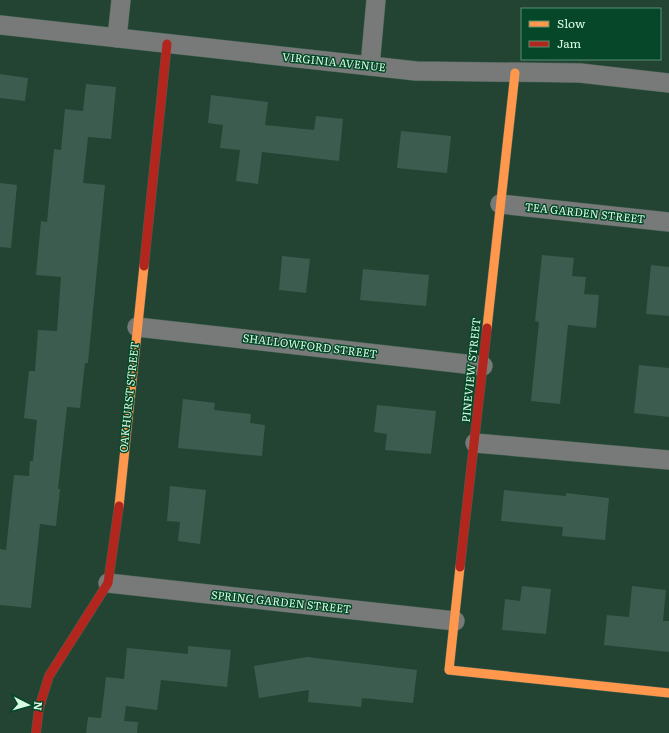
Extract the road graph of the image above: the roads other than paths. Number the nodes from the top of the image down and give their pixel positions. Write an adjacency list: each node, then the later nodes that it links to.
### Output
1 (121, 0): 4 (street)
2 (376, 0): 6 (street)
3 (0, 24): 4 (street, VIRGINIA AVENUE)
4 (117, 38): 5 (street, VIRGINIA AVENUE)
5 (166, 44): 6 (street, VIRGINIA AVENUE); 11 (street, OAKHURST STREET)
6 (370, 66): 7 (street, VIRGINIA AVENUE)
7 (515, 73): 8 (street, VIRGINIA AVENUE); 9 (street, PINEVIEW STREET)
8 (669, 83)
9 (500, 204): 10 (street, TEA GARDEN STREET); 12 (street, PINEVIEW STREET)
10 (669, 222)
11 (136, 327): 12 (street, SHALLOWFORD STREET); 15 (street, OAKHURST STREET)
12 (483, 366): 13 (street, PINEVIEW STREET)
13 (475, 443): 14 (street); 16 (street, PINEVIEW STREET)
14 (669, 460)
15 (108, 583): 16 (street, SPRING GARDEN STREET); 18 (street, OAKHURST STREET)
16 (455, 621): 17 (street, PINEVIEW STREET)
17 (669, 693)
18 (36, 733)

